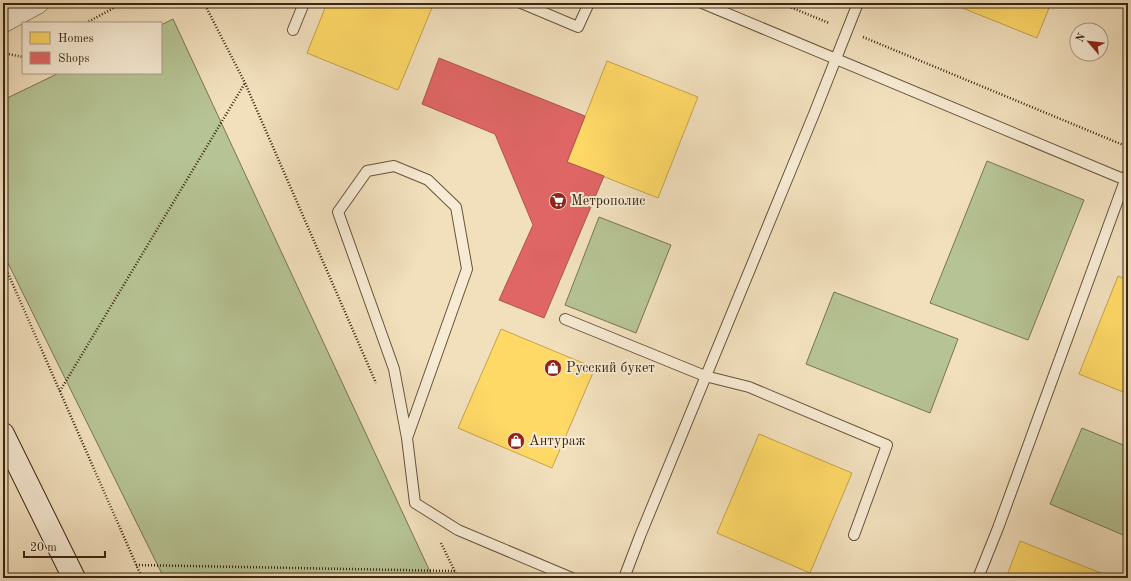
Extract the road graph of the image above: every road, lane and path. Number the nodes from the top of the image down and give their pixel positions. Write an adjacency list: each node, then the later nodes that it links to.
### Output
1 (38, 3): 10 (street)
2 (123, 3): 11 (path)
3 (204, 3): 17 (path)
4 (304, 3): 12 (lane)
5 (521, 3): 6 (lane)
6 (589, 3)
7 (702, 3): 16 (lane)
8 (780, 3): 13 (path)
9 (858, 3): 13 (lane)
10 (13, 13)
11 (88, 22)
12 (293, 30)
13 (847, 31): 16 (lane); 18 (path)
14 (3, 53): 15 (path)
15 (22, 57)
16 (835, 59): 19 (lane); 22 (lane)
17 (245, 83): 23 (path); 24 (path)
18 (1128, 147)
19 (1127, 178): 36 (lane)
20 (3, 262): 24 (path)
21 (565, 319): 22 (lane)
22 (705, 376): 27 (lane); 35 (lane)
23 (376, 384)
24 (60, 391): 29 (path)
25 (3, 434): 31 (main road)
26 (407, 438): 26 (lane); 34 (lane)
27 (854, 535)
28 (438, 536): 30 (path)
29 (136, 565): 30 (path); 32 (path)
30 (455, 571): 33 (path)
31 (74, 578)
32 (142, 578)
33 (458, 578)
34 (572, 578)
35 (624, 578)
36 (978, 578)

